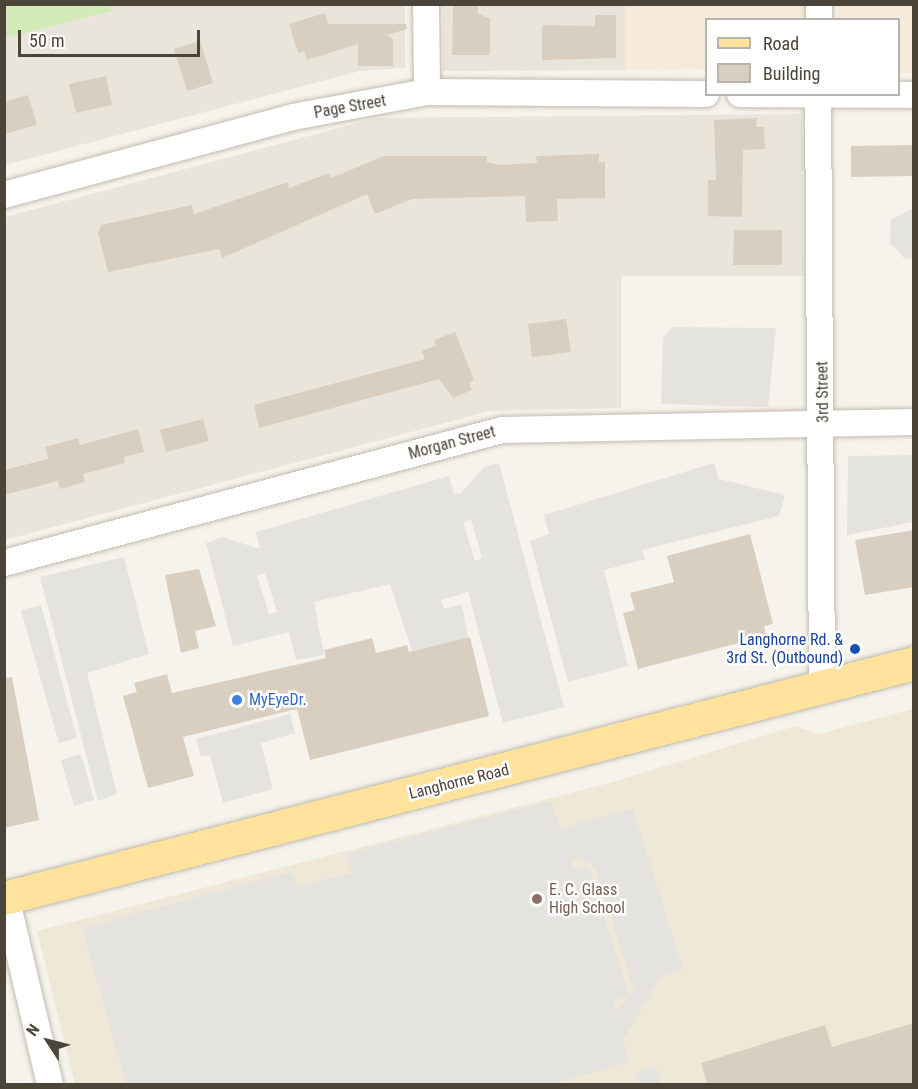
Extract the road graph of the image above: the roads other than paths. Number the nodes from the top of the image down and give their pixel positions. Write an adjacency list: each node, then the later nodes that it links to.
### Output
1 (426, 4): 2 (street)
2 (427, 92): 3 (street, Page Street); 5 (street, Page Street)
3 (705, 94)
4 (818, 96): 7 (street, 3rd Street)
5 (4, 195)
6 (914, 422): 7 (street, Morgan Street)
7 (824, 423): 8 (street, Morgan Street); 10 (street, 3rd Street)
8 (4, 563)
9 (914, 663): 10 (main road, Langhorne Road)
10 (822, 689): 11 (main road, Langhorne Road)
11 (5, 898): 12 (street)
12 (50, 1084)

